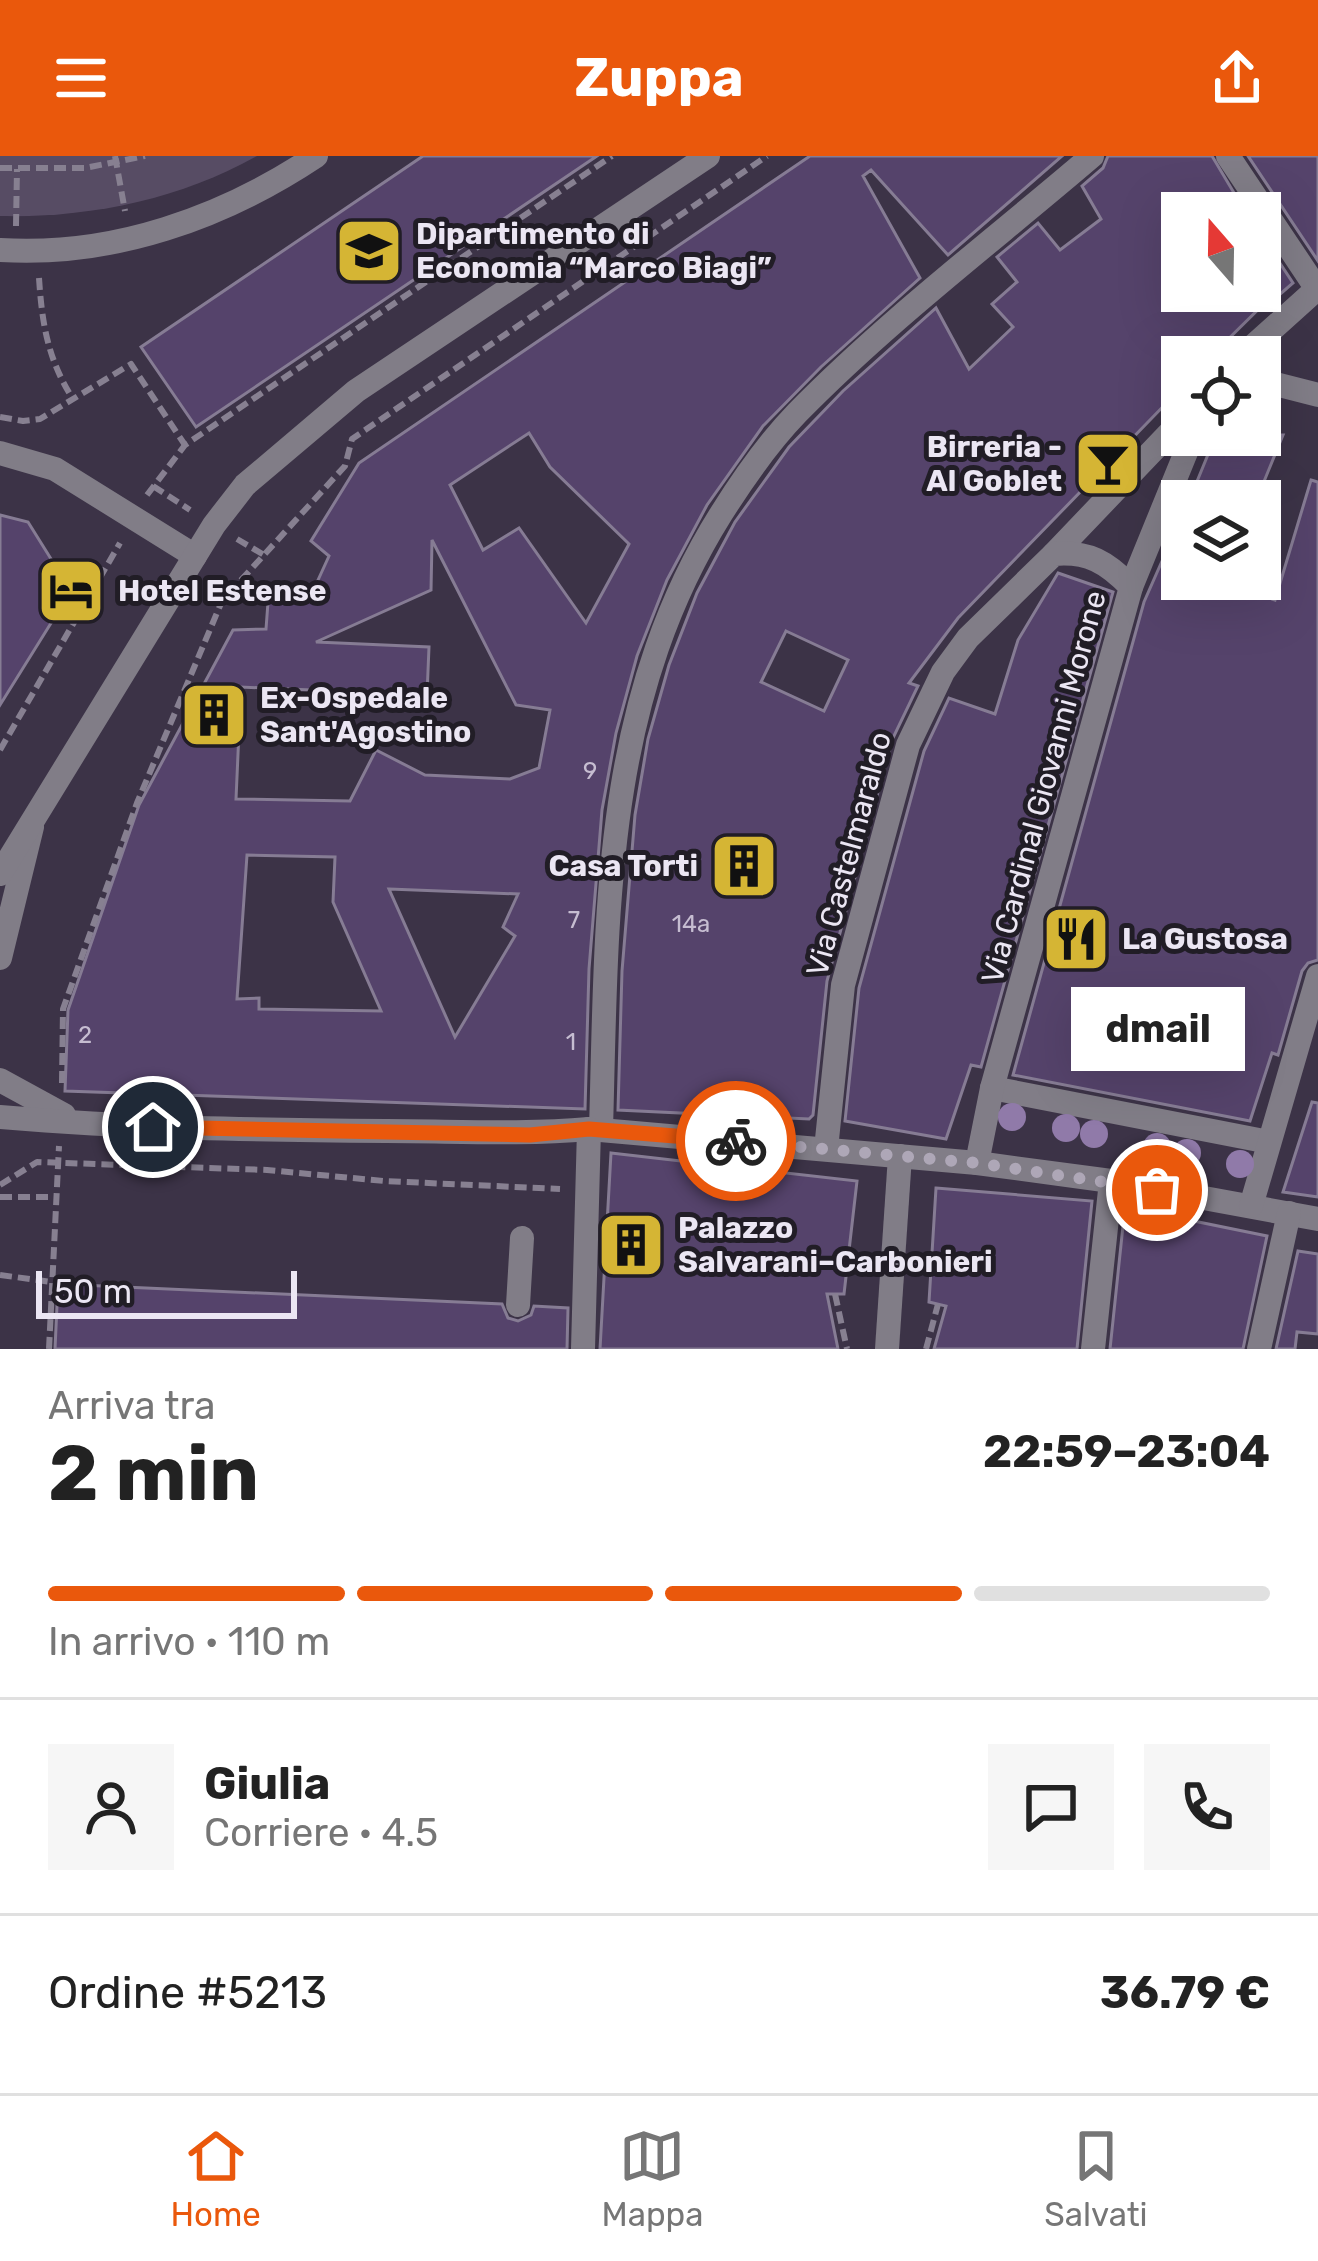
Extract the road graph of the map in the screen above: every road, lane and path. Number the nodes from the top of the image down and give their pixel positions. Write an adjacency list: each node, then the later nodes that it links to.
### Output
1 (145, 156): 8 (path)
2 (316, 156): 11 (street)
3 (612, 156): 20 (path)
4 (708, 156): 25 (street)
5 (767, 156): 34 (path)
6 (1092, 156): 37 (street)
7 (1228, 156): 13 (street)
8 (115, 159): 10 (path); 11 (path)
9 (0, 169): 10 (path)
10 (17, 169): 12 (path)
11 (131, 238): 12 (street)
12 (17, 251): 17 (path)
13 (1317, 289): 14 (street)
14 (1264, 336)
15 (1281, 385): 16 (street)
16 (1318, 395)
17 (73, 399): 18 (path); 20 (path)
18 (0, 417)
19 (1161, 441): 24 (street, Via Castelmaraldo)
20 (185, 445): 23 (path)
21 (0, 453): 23 (street)
22 (1184, 456): 26 (street, Via Cardinal Giovanni Morone)
23 (134, 518): 25 (street); 27 (path)
24 (1054, 554): 26 (street); 39 (street, Via Castelmaraldo)
25 (195, 556): 28 (street)
26 (1131, 586): 33 (street, Via Cardinal Giovanni Morone)
27 (0, 750)
28 (33, 822): 29 (street); 30 (street)
29 (0, 874)
30 (0, 958)
31 (1318, 976): 38 (street)
32 (0, 1080): 36 (street)
33 (992, 1088): 38 (street); 41 (street, Via Cardinal Giovanni Morone)
34 (62, 1093)
35 (0, 1118): 36 (street)
36 (113, 1126): 37 (street)
37 (595, 1130): 39 (street); 44 (street)
38 (1270, 1142): 46 (street)
39 (826, 1149): 40 (street)
40 (900, 1156): 41 (street); 58 (street)
41 (977, 1163): 42 (street)
42 (1111, 1181): 46 (street); 60 (street)
43 (0, 1185): 44 (path)
44 (587, 1191): 56 (street)
45 (0, 1197): 51 (path)
46 (1251, 1206): 47 (street)
47 (1289, 1213): 48 (street); 61 (street)
48 (1318, 1219)
49 (522, 1238): 53 (street)
50 (0, 1275): 51 (path)
51 (52, 1282): 55 (path)
52 (835, 1294): 57 (path)
53 (518, 1304)
54 (938, 1304): 59 (path)
55 (49, 1349)
56 (583, 1349)
57 (847, 1349)
58 (887, 1349)
59 (926, 1349)
60 (1093, 1349)
61 (1259, 1349)

